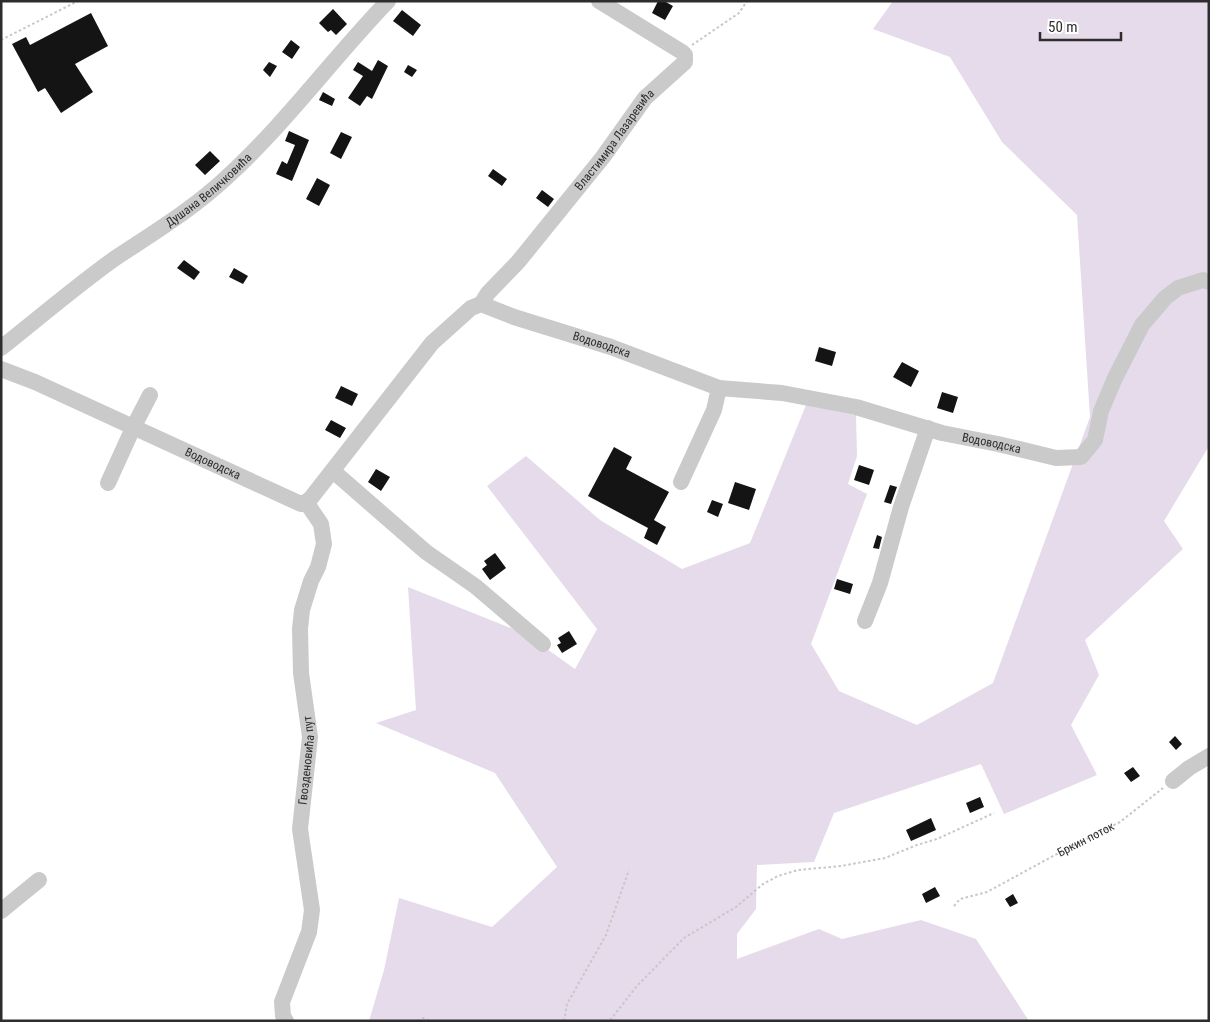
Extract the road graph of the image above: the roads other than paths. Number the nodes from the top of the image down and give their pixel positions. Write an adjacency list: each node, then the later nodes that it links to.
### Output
1 (388, 1): 5 (street, Душана Величковића)
2 (599, 1): 4 (street, Властимира Лазаревића)
3 (1209, 282): 10 (street, Водоводска)
4 (481, 304): 7 (street, Водоводска); 11 (street)
5 (1, 348)
6 (1, 369): 9 (street, Водоводска)
7 (719, 388): 10 (street, Водоводска); 12 (street)
8 (150, 395): 9 (street)
9 (133, 428): 13 (street); 14 (street, Водоводска)
10 (928, 428): 15 (street)
11 (333, 471): 14 (street); 16 (street)
12 (681, 482)
13 (108, 483)
14 (306, 502): 21 (street, Гвозденовића пут)
15 (865, 621)
16 (543, 644)
17 (1209, 756): 18 (street)
18 (1173, 781)
19 (39, 880): 20 (street)
20 (1, 910)
21 (286, 1021)

